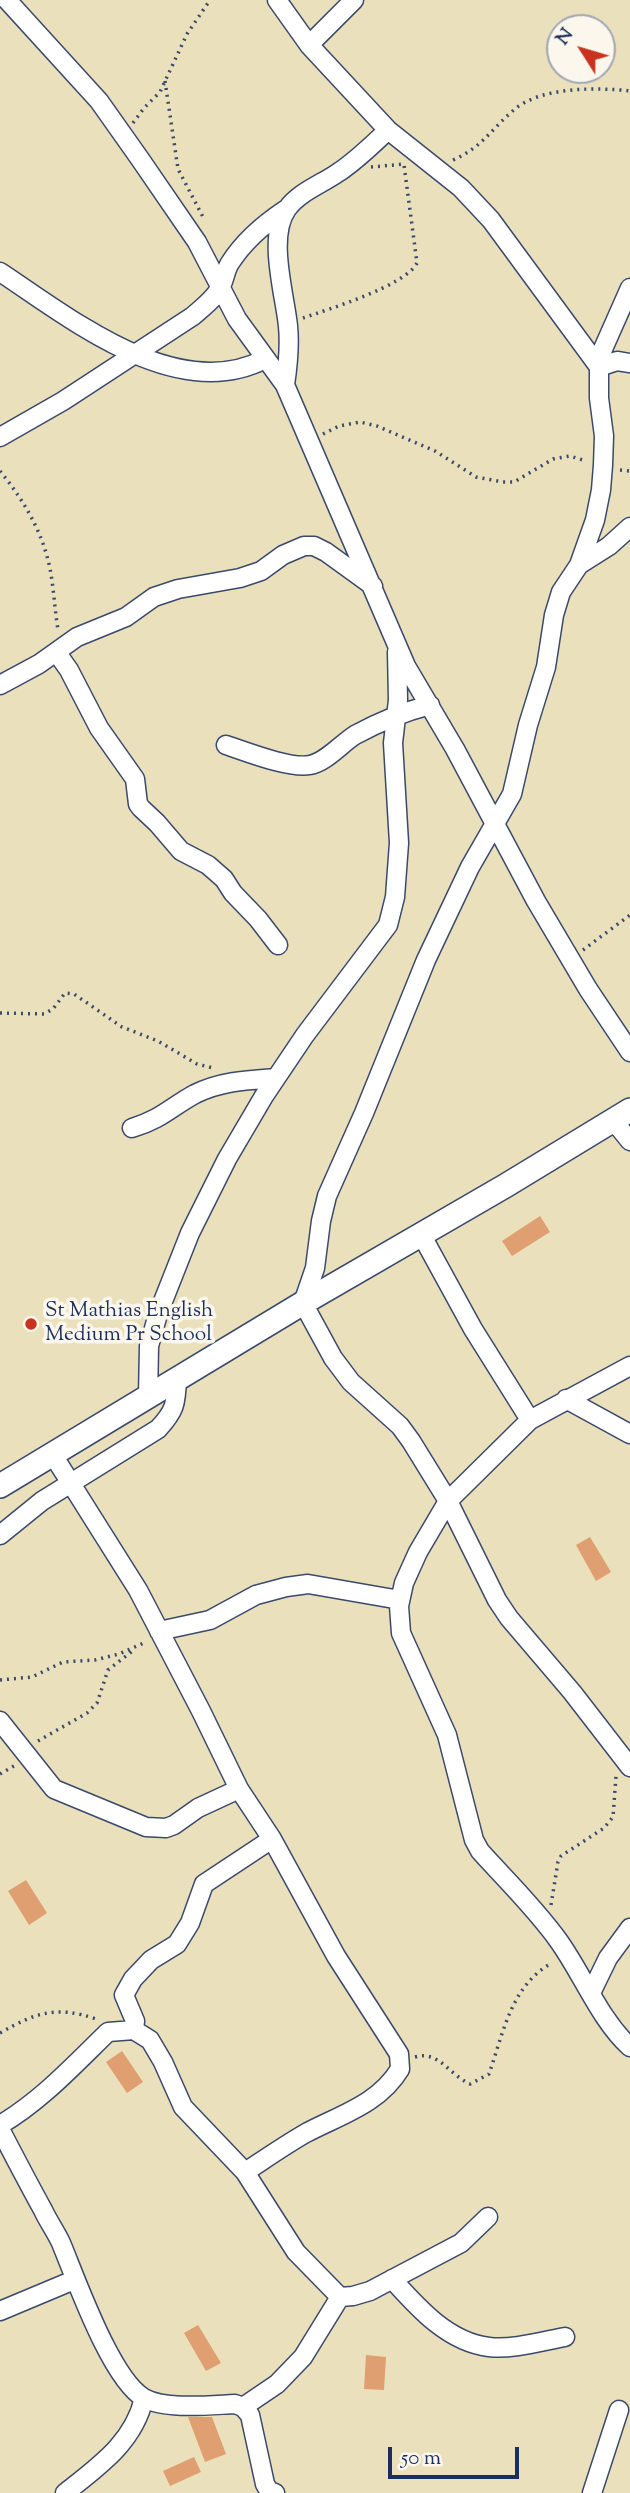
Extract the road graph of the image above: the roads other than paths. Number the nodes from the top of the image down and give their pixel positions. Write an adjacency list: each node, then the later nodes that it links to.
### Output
1 (7, 0): 8 (street)
2 (277, 0): 4 (street)
3 (354, 0): 4 (street)
4 (309, 45): 5 (street)
5 (388, 130): 6 (street); 13 (street)
6 (285, 210): 8 (street); 14 (street)
7 (0, 272): 10 (street)
8 (221, 286): 10 (street); 11 (street)
9 (630, 288): 13 (street)
10 (132, 354): 11 (street); 15 (street)
11 (265, 359): 14 (street)
12 (630, 363): 13 (street)
13 (599, 367): 17 (street)
14 (285, 385): 18 (street)
15 (0, 437)
16 (630, 527): 17 (street)
17 (579, 565): 25 (street)
18 (373, 586): 19 (street); 20 (street)
19 (396, 642): 22 (street); 23 (street)
20 (59, 651): 21 (street); 26 (street)
21 (0, 685)
22 (430, 705): 23 (street); 25 (street)
23 (395, 716): 24 (street); 29 (street)
24 (226, 745)
25 (495, 824): 27 (street); 34 (street)
26 (278, 945)
27 (625, 1030): 28 (street)
28 (630, 1052)
29 (276, 1078): 31 (street); 37 (street)
30 (621, 1115): 32 (street); 33 (main road)
31 (132, 1128)
32 (630, 1141)
33 (421, 1234): 34 (main road); 39 (street)
34 (303, 1303): 36 (main road); 44 (street)
35 (630, 1366): 38 (street)
36 (177, 1379): 37 (main road); 42 (street)
37 (148, 1397): 41 (main road)
38 (566, 1399): 39 (street); 40 (street)
39 (530, 1420): 44 (street)
40 (630, 1434)
41 (53, 1455): 42 (street); 43 (main road)
42 (71, 1483): 45 (street); 47 (street)
43 (0, 1486)
44 (448, 1501): 46 (street); 49 (street)
45 (0, 1535)
46 (400, 1600): 47 (street); 53 (street)
47 (160, 1633): 50 (street)
48 (0, 1721): 50 (street)
49 (626, 1762)
50 (239, 1789): 51 (street)
51 (272, 1839): 54 (street); 57 (street)
52 (630, 1928): 53 (street)
53 (591, 1993): 55 (street)
54 (131, 2031): 56 (street); 57 (street)
55 (630, 2047)
56 (0, 2127): 60 (street)
57 (245, 2172): 61 (street)
58 (488, 2217): 59 (street)
59 (392, 2279): 61 (street); 63 (street)
60 (74, 2280): 62 (street); 64 (street)
61 (340, 2297): 65 (street)
62 (0, 2311)
63 (565, 2337)
64 (144, 2398): 65 (street); 68 (street)
65 (243, 2407): 67 (street)
66 (619, 2410): 69 (street)
67 (270, 2492)
68 (65, 2493)
69 (592, 2493)

